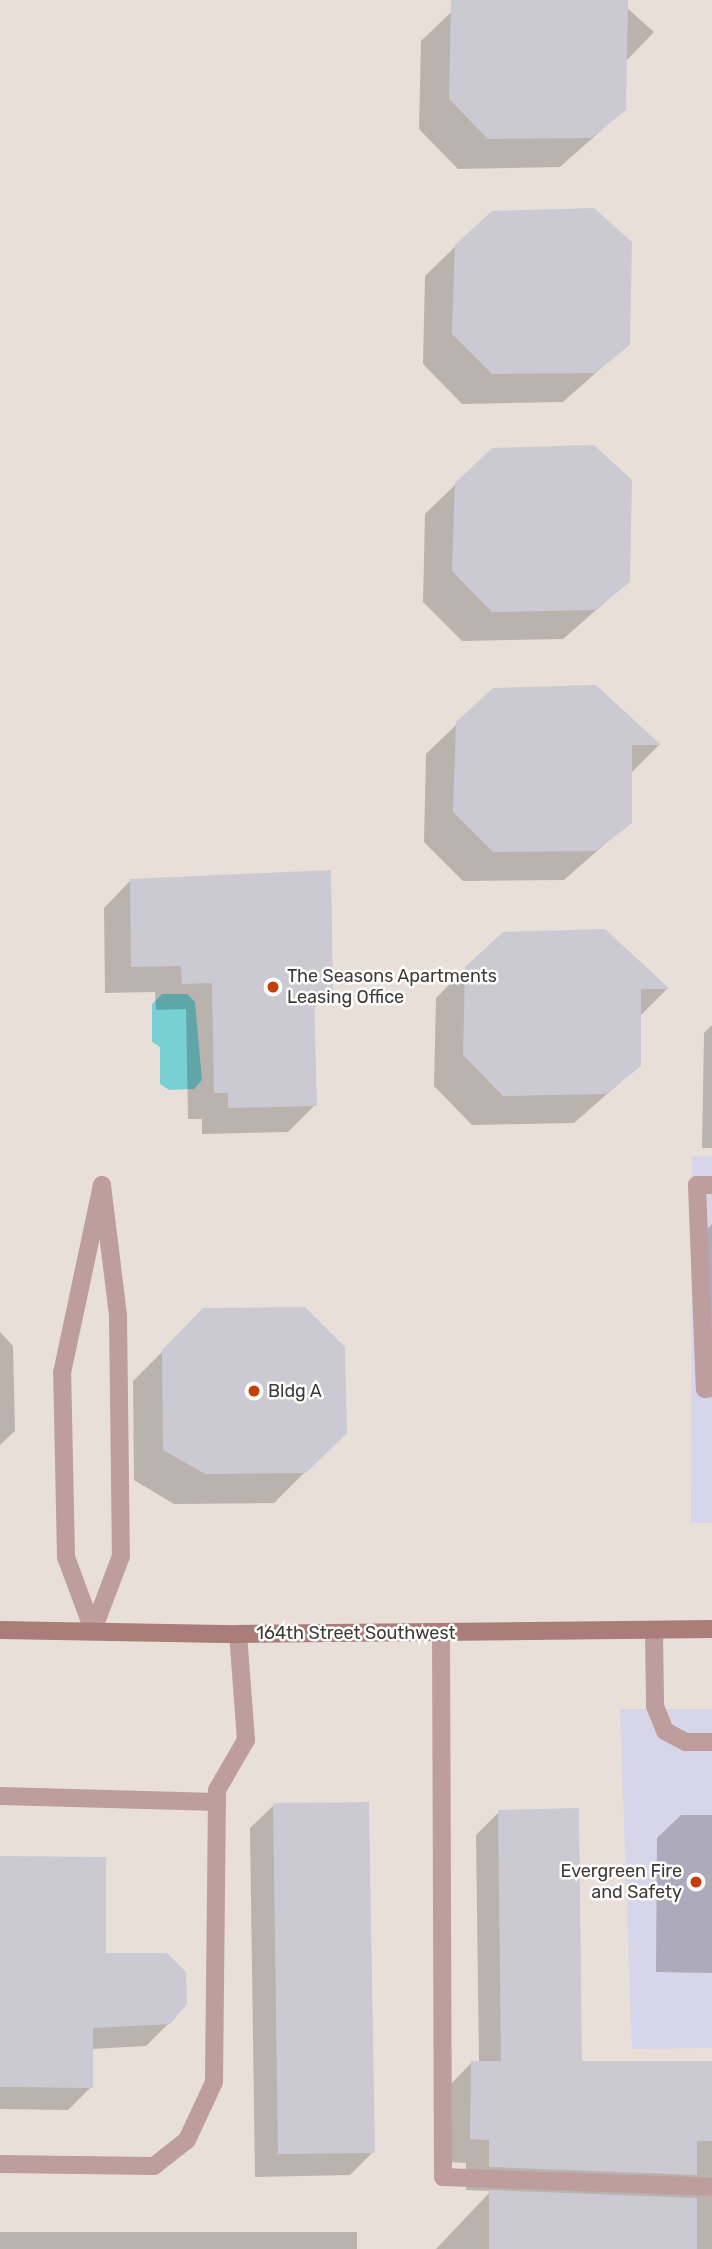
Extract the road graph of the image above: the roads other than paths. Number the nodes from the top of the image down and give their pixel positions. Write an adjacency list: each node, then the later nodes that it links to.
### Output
1 (712, 1185): 2 (street)
2 (712, 1388)
3 (712, 1629): 6 (main road, 164th Street Southwest)
4 (0, 1630): 5 (main road, 164th Street Southwest)
5 (93, 1630): 5 (street); 8 (main road, 164th Street Southwest)
6 (654, 1630): 7 (main road, 164th Street Southwest); 9 (street)
7 (440, 1632): 8 (main road, 164th Street Southwest); 13 (street)
8 (238, 1634): 11 (street)
9 (712, 1742)
10 (0, 1797): 11 (street)
11 (217, 1802): 12 (street)
12 (0, 2164)
13 (712, 2187)

